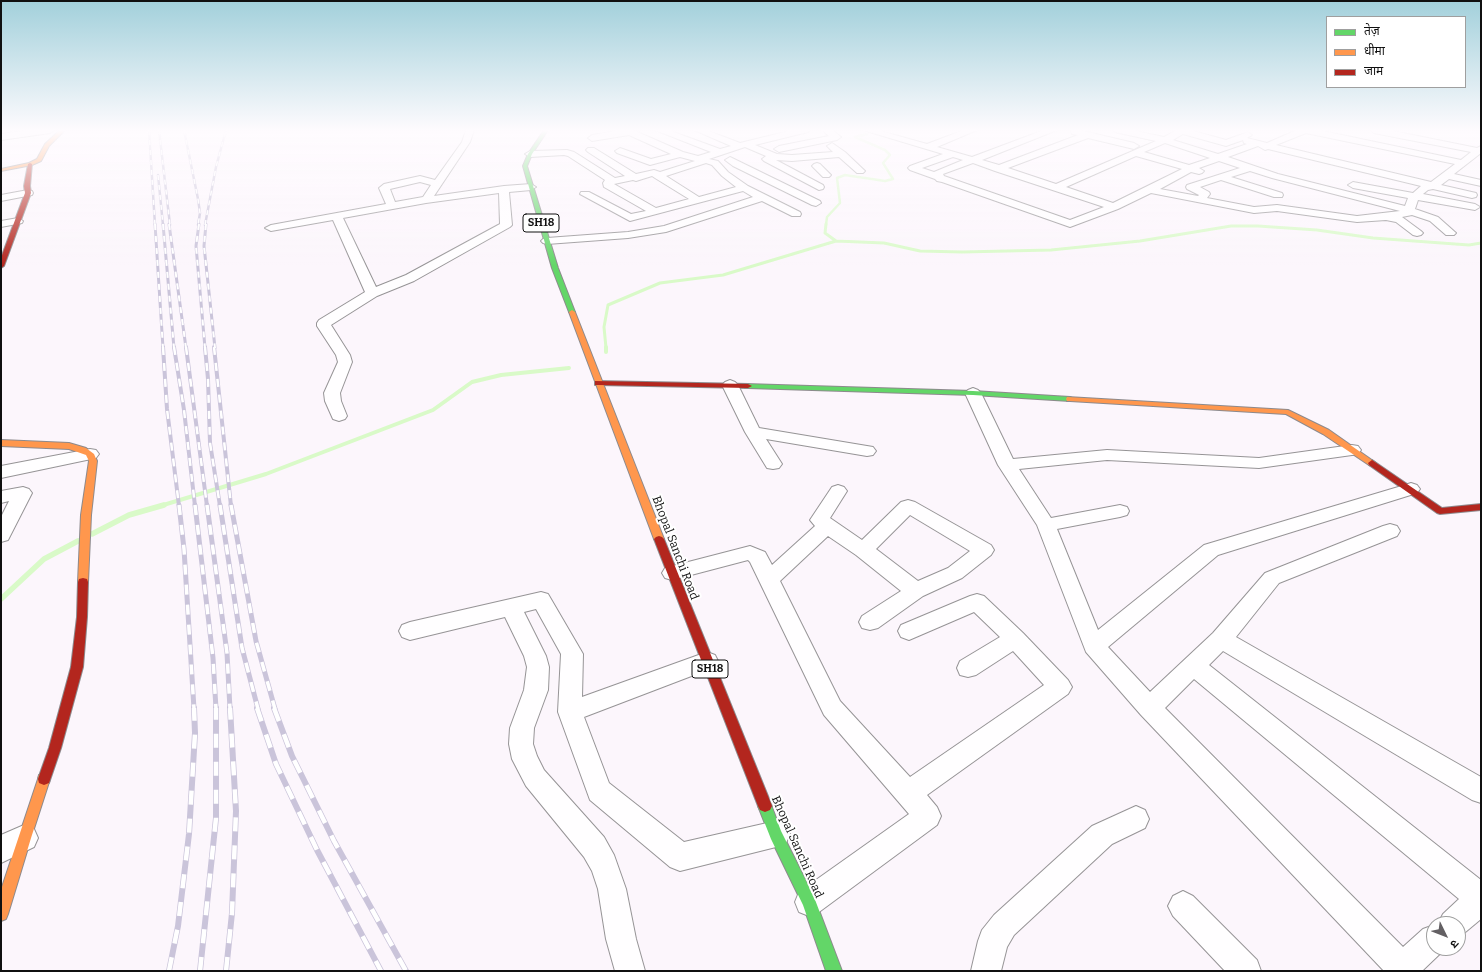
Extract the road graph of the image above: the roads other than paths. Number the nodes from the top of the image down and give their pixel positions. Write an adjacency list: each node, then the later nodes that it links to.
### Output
1 (29, 175): 38 (street)
2 (443, 175): 27 (street)
3 (528, 175): 30 (street, Bhopal Sanchi Road / SH18)
4 (605, 175): 25 (street)
5 (632, 175): 22 (street)
6 (646, 175): 22 (street)
7 (727, 175): 33 (street)
8 (759, 175): 49 (street)
9 (800, 175): 31 (street)
10 (931, 175): 24 (street)
11 (939, 175): 24 (street)
12 (1017, 175): 34 (street)
13 (1084, 175): 34 (street)
14 (1180, 175): 28 (street); 37 (street)
15 (1211, 175): 23 (street)
16 (1227, 175): 23 (street)
17 (1393, 175): 29 (street)
18 (1446, 175): 29 (street)
19 (1448, 175): 26 (street)
20 (658, 176): 47 (street)
21 (1276, 176): 32 (street); 36 (street)
22 (636, 178): 25 (street)
23 (1219, 178): 28 (street); 32 (street)
24 (940, 179): 51 (street)
25 (613, 181): 54 (street)
26 (1481, 183)
27 (437, 184): 46 (street); 50 (street)
28 (1200, 184): 48 (street)
29 (1434, 185): 41 (street); 42 (street)
30 (531, 187): 35 (street); 63 (street, Bhopal Sanchi Road / SH18)
31 (819, 187)
32 (1248, 187): 39 (street)
33 (744, 188): 45 (street); 47 (street)
34 (1056, 188): 51 (street)
35 (504, 189): 46 (street); 65 (street)
36 (1323, 189): 42 (street); 43 (street); 53 (street)
37 (1150, 190): 48 (street); 51 (street)
38 (28, 193): 44 (street); 58 (street)
39 (1284, 193)
40 (585, 194): 54 (street)
41 (1472, 195)
42 (1414, 196): 52 (street); 53 (street)
43 (1311, 197)
44 (1, 198)
45 (764, 198): 55 (street); 63 (street)
46 (426, 200): 50 (street)
47 (697, 200): 54 (street)
48 (1200, 200): 56 (street)
49 (816, 203)
50 (392, 207): 57 (street)
51 (1114, 207)
52 (1475, 207)
53 (1409, 210): 56 (street); 62 (street)
54 (654, 211)
55 (796, 214)
56 (1384, 216): 61 (street)
57 (337, 217): 60 (street); 65 (street)
58 (18, 221): 59 (street); 64 (street)
59 (1, 224)
60 (271, 228)
61 (1417, 233)
62 (1450, 233)
63 (547, 241): 66 (street, Bhopal Sanchi Road / SH18)
64 (2, 263)
65 (372, 293): 69 (street)
66 (598, 383): 67 (street); 88 (street, Bhopal Sanchi Road / SH18)
67 (730, 385): 68 (street); 70 (street)
68 (972, 394): 72 (street); 76 (street)
69 (339, 416)
70 (753, 432): 73 (street); 75 (street)
71 (1, 443): 74 (street)
72 (1352, 450): 76 (street); 78 (street)
73 (867, 452)
74 (90, 454): 77 (street); 107 (street)
75 (773, 464)
76 (1007, 465): 83 (street)
77 (1, 472)
78 (1411, 489): 81 (street); 97 (street)
79 (838, 491): 84 (street)
80 (1, 497): 86 (street)
81 (1481, 507)
82 (1120, 511): 83 (street)
83 (1046, 524): 97 (street)
84 (828, 525): 87 (street); 89 (street)
85 (1390, 531): 96 (street)
86 (1, 535)
87 (864, 550): 90 (street); 90 (street)
88 (672, 573): 89 (street); 98 (street, Bhopal Sanchi Road / SH18)
89 (768, 580): 104 (street)
90 (916, 591): 92 (street)
91 (511, 607): 94 (street); 102 (street); 115 (street)
92 (870, 622)
93 (909, 631): 95 (street)
94 (410, 632)
95 (1015, 639): 100 (street); 104 (street)
96 (1221, 639): 99 (street); 103 (street)
97 (1094, 646): 101 (street)
98 (706, 661): 102 (street); 106 (street, Bhopal Sanchi Road / SH18)
99 (1193, 665): 101 (street); 108 (street)
100 (968, 668)
101 (1149, 708): 114 (street)
102 (570, 712): 106 (street)
103 (1481, 792)
104 (907, 794): 109 (street)
105 (1136, 819): 117 (street)
106 (776, 834): 109 (street, Bhopal Sanchi Road / SH18)
107 (12, 843): 111 (street)
108 (1481, 899): 112 (street)
109 (809, 902): 116 (street, Bhopal Sanchi Road / SH18)
110 (1183, 906): 118 (street)
111 (1, 914)
112 (1462, 916)
113 (1426, 948): 114 (street)
114 (1403, 970)
115 (630, 971)
116 (834, 971)
117 (986, 971)
118 (1246, 971)

